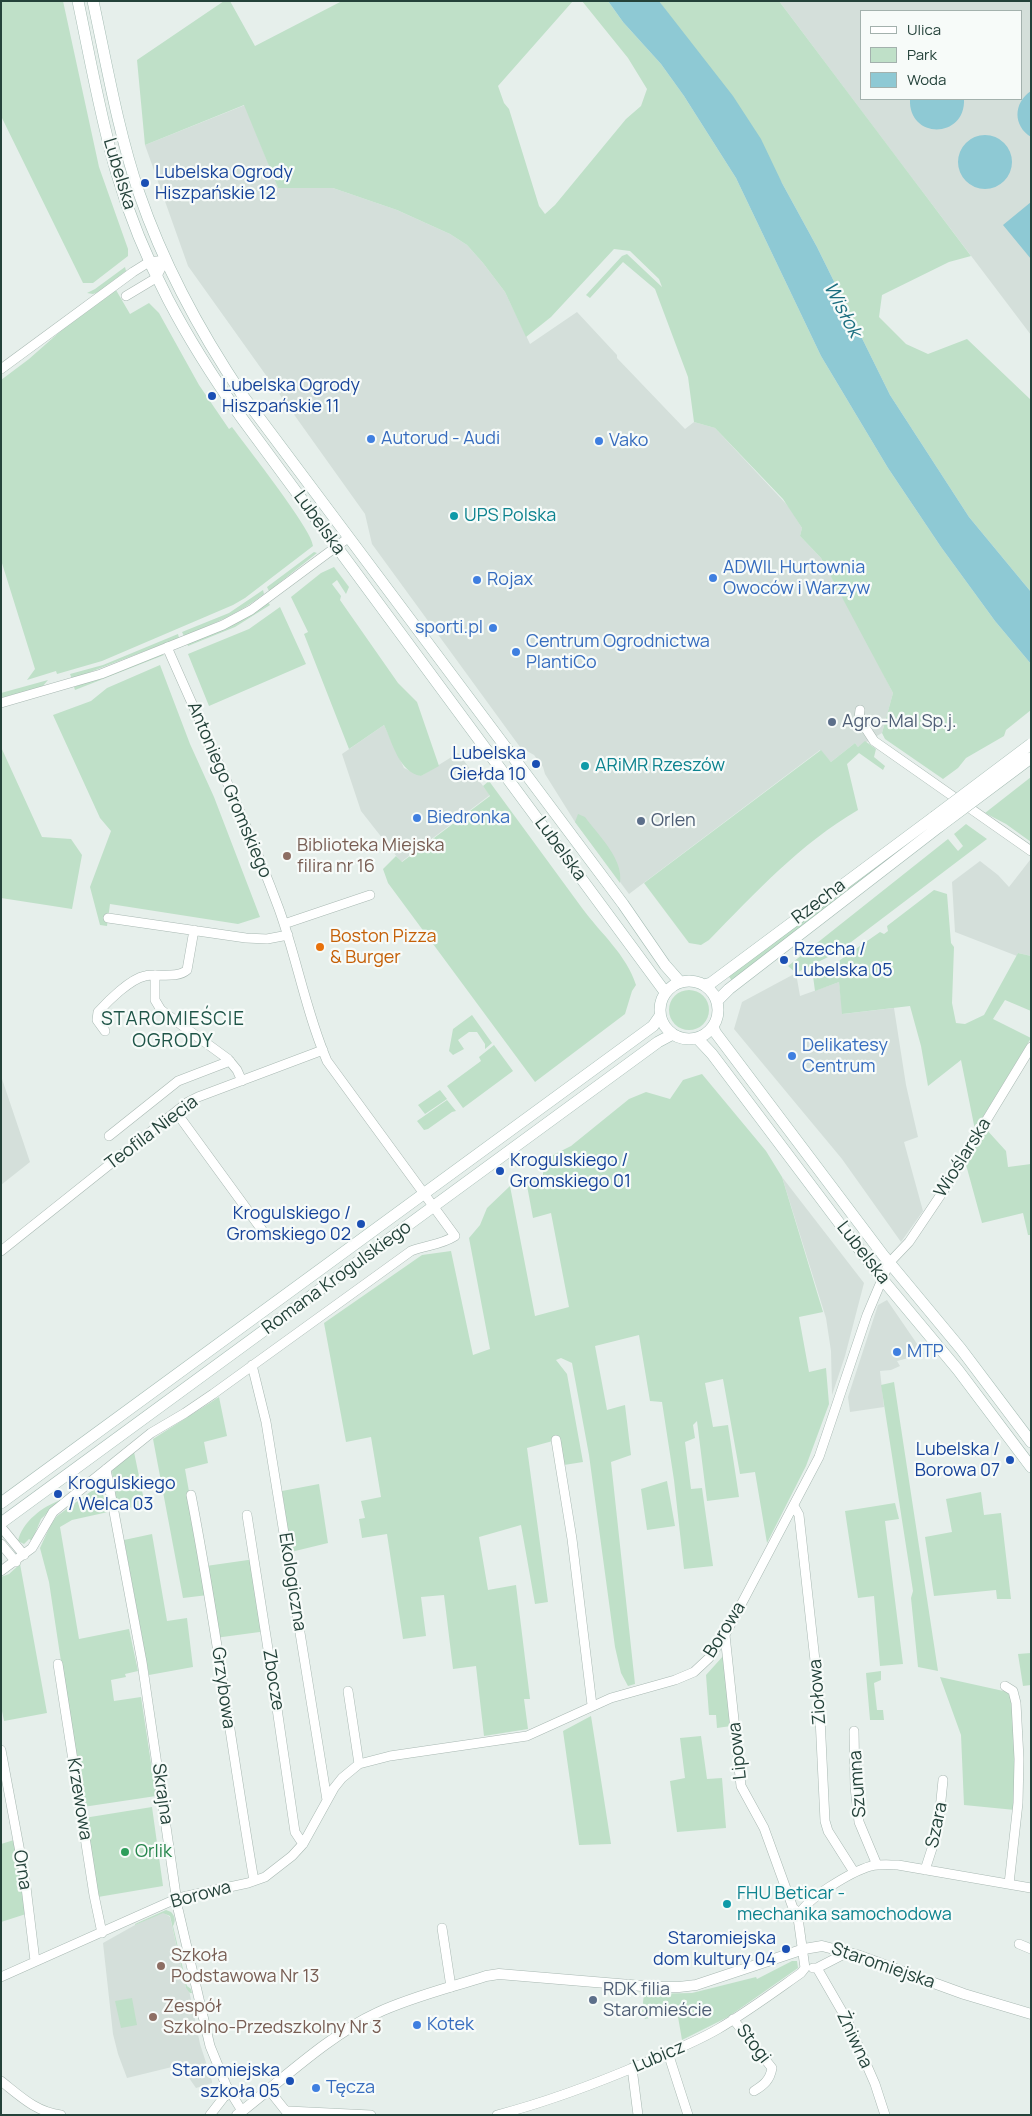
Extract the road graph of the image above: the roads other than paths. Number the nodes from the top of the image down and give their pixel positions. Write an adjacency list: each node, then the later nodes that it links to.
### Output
1 (78, 1): 4 (main road, Lubelska)
2 (93, 1): 3 (main road, Lubelska)
3 (165, 260): 4 (street); 5 (street); 8 (main road, Lubelska)
4 (149, 262): 5 (main road, Lubelska); 7 (street)
5 (156, 278): 6 (street); 9 (main road, Lubelska)
6 (126, 296)
7 (1, 369)
8 (255, 411): 9 (main road); 10 (main road, Lubelska)
9 (243, 420): 11 (main road, Lubelska)
10 (348, 538): 11 (street); 25 (main road, Lubelska)
11 (336, 546): 12 (street); 27 (main road, Lubelska)
12 (167, 647): 13 (street); 21 (street, Antoniego Gromskiego)
13 (1, 703)
14 (860, 710): 18 (street)
15 (1031, 744): 17 (main road, bridge)
16 (1031, 758): 17 (main road, bridge)
17 (937, 822): 26 (main road, Rzecha); 28 (main road, Rzecha)
18 (1031, 851)
19 (370, 895): 21 (street)
20 (108, 918): 22 (street)
21 (284, 924): 23 (street, Antoniego Gromskiego)
22 (194, 930): 23 (street); 24 (street)
23 (288, 936): 35 (street, Antoniego Gromskiego)
24 (155, 975): 31 (street); 36 (street)
25 (680, 982): 26 (main road); 27 (main road)
26 (704, 985): 28 (main road)
27 (665, 992): 29 (main road)
28 (717, 1001): 30 (main road)
29 (660, 1016): 32 (main road); 40 (main road, Romana Krogulskiego)
30 (713, 1026): 33 (main road); 44 (main road, Lubelska)
31 (105, 1030)
32 (673, 1034): 33 (main road); 41 (main road, Romana Krogulskiego)
33 (697, 1038): 45 (main road, Lubelska)
34 (1031, 1047): 44 (street, Wioślarska)
35 (323, 1050): 37 (street, Teofila Niecia); 40 (street, Antoniego Gromskiego)
36 (230, 1061): 37 (street); 39 (street)
37 (242, 1082): 38 (street, Teofila Niecia)
38 (176, 1112): 42 (street); 43 (street, Teofila Niecia)
39 (109, 1136)
40 (424, 1193): 41 (street, Antoniego Gromskiego); 52 (main road, Romana Krogulskiego)
41 (434, 1207): 46 (street, Antoniego Gromskiego); 55 (main road, Romana Krogulskiego)
42 (262, 1230)
43 (1, 1251)
44 (889, 1263): 45 (street, Borowa); 48 (main road, Lubelska)
45 (883, 1280): 49 (main road, Lubelska); 53 (street, Borowa)
46 (252, 1365): 50 (street); 70 (street, Ekologiczna)
47 (556, 1440): 65 (street)
48 (1031, 1442)
49 (1031, 1467)
50 (106, 1469): 58 (street); 78 (street, Skrajna)
51 (191, 1495): 75 (street, Grzybowa)
52 (1, 1503)
53 (794, 1506): 61 (street, Borowa); 74 (street, Ziołowa)
54 (247, 1515): 71 (street, Zbocze)
55 (1, 1522)
56 (1, 1527): 58 (street)
57 (1, 1544): 59 (street)
58 (24, 1555): 59 (street)
59 (16, 1562): 60 (street)
60 (1, 1571)
61 (725, 1635): 65 (street, Borowa); 79 (street, Lipowa)
62 (58, 1664): 81 (street, Krzewowa)
63 (1005, 1686): 76 (street)
64 (348, 1691): 68 (street)
65 (592, 1706): 68 (street, Borowa)
66 (854, 1730): 72 (street, Szumna)
67 (1, 1750): 86 (street, Orna)
68 (359, 1764): 70 (street, Borowa)
69 (944, 1780): 73 (street, Szara)
70 (327, 1800): 71 (street, Borowa)
71 (303, 1844): 75 (street, Borowa)
72 (877, 1865): 73 (street); 74 (street)
73 (925, 1870): 76 (street)
74 (854, 1872): 79 (street)
75 (254, 1881): 78 (street, Borowa)
76 (1009, 1884): 77 (street)
77 (1031, 1888)
78 (178, 1898): 81 (street, Borowa); 98 (street, Skrajna)
79 (799, 1913): 83 (street)
80 (442, 1928): 90 (street)
81 (102, 1933): 86 (street, Borowa)
82 (1019, 1944): 84 (street)
83 (804, 1949): 85 (street, Staromiejska); 87 (street); 90 (street, Staromiejska)
84 (1031, 1949)
85 (848, 1952): 88 (street); 91 (street, Staromiejska)
86 (35, 1961): 89 (street, Borowa)
87 (805, 1968): 88 (street); 92 (street, Lubicz)
88 (817, 1968): 108 (street, Żniwna)
89 (1, 1977)
90 (451, 1987): 96 (street, Staromiejska)
91 (1031, 2014)
92 (733, 2019): 93 (street, Lubicz); 97 (street, Stogi)
93 (668, 2053): 94 (street, Lubicz); 107 (street)
94 (632, 2068): 99 (street, Lubicz); 106 (street)
95 (1, 2081): 102 (street)
96 (269, 2090): 100 (street, Staromiejska); 101 (street)
97 (754, 2090)
98 (230, 2093): 100 (street, Skrajna); 103 (street)
99 (524, 2112): 105 (street, Lubicz)
100 (240, 2113)
101 (288, 2113): 104 (street)
102 (61, 2115)
103 (210, 2115)
104 (371, 2115)
105 (497, 2115)
106 (638, 2115)
107 (688, 2115)
108 (885, 2115)

